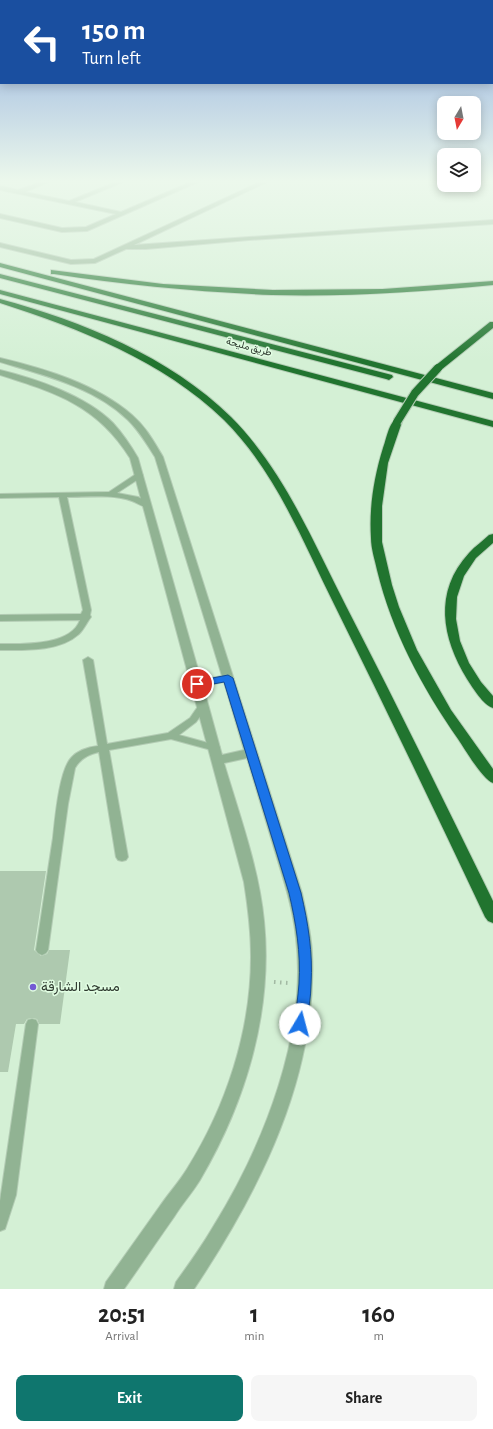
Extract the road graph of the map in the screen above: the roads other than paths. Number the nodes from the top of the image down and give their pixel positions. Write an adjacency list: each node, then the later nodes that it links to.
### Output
1 (137, 242): 4 (street)
2 (198, 242): 4 (street)
3 (0, 246): 4 (street)
4 (127, 247)
5 (0, 262): 8 (highway)
6 (0, 265): 14 (highway)
7 (0, 276): 15 (highway, طريق مليحة)
8 (493, 284)
9 (0, 292): 16 (highway, طريق مليحة)
10 (0, 301): 37 (highway)
11 (493, 324): 35 (highway, bridge)
12 (0, 360): 27 (street)
13 (0, 372): 17 (street)
14 (493, 396)
15 (493, 404)
16 (493, 424)
17 (139, 476): 18 (lane); 21 (street)
18 (111, 494): 20 (lane); 21 (lane)
19 (0, 496): 20 (lane)
20 (64, 496): 23 (lane)
21 (147, 505): 28 (street)
22 (493, 537): 29 (highway)
23 (87, 617): 24 (lane); 25 (lane)
24 (0, 618)
25 (0, 647)
26 (88, 660): 32 (lane)
27 (228, 678): 28 (street); 33 (street)
28 (197, 684): 30 (street)
29 (493, 704)
30 (202, 707): 31 (lane); 34 (street)
31 (171, 736): 32 (lane); 34 (lane)
32 (104, 748): 36 (lane); 38 (lane)
33 (251, 753): 34 (street); 42 (street)
34 (216, 754): 41 (street)
35 (493, 778)
36 (122, 857)
37 (493, 918)
38 (42, 950)
39 (32, 1024): 40 (lane)
40 (0, 1224)
41 (113, 1289)
42 (182, 1289)

